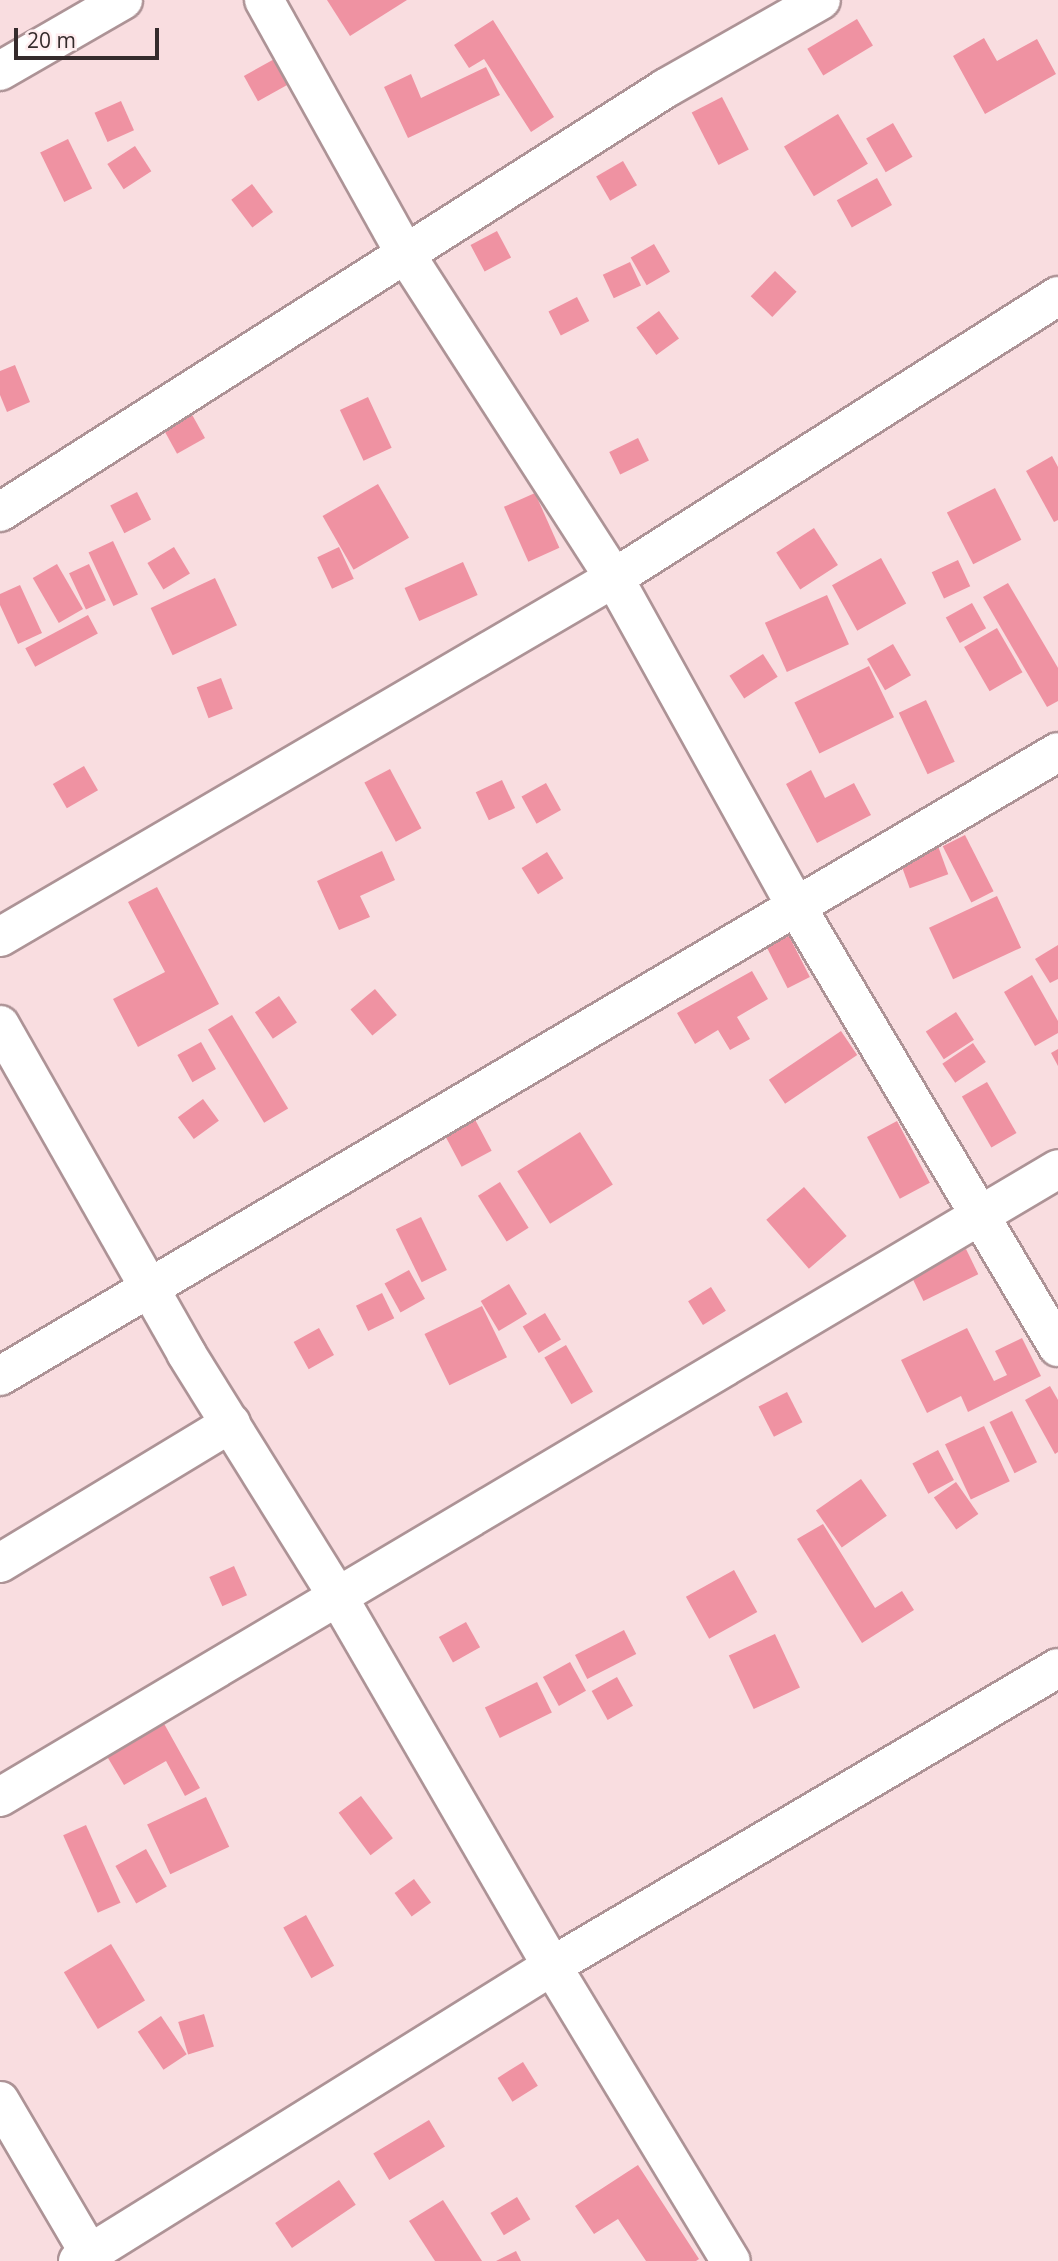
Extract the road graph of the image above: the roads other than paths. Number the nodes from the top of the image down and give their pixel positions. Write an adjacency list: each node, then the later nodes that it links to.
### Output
1 (123, 0): 4 (street)
2 (264, 0): 5 (street)
3 (821, 0): 5 (street)
4 (0, 71)
5 (406, 255): 7 (street); 8 (street)
6 (1058, 296): 8 (street)
7 (0, 513)
8 (614, 578): 10 (street); 11 (street)
9 (1058, 752): 10 (street)
10 (796, 906): 14 (street); 15 (street)
11 (0, 937)
12 (0, 1026): 15 (street)
13 (1058, 1169): 14 (street)
14 (978, 1214): 16 (street); 20 (street)
15 (151, 1290): 17 (street); 18 (street)
16 (1058, 1347)
17 (0, 1377)
18 (231, 1423): 19 (street); 20 (street)
19 (0, 1563)
20 (338, 1597): 22 (street); 23 (street)
21 (1058, 1668): 23 (street)
22 (0, 1797)
23 (552, 1966): 25 (street); 26 (street)
24 (0, 2101): 25 (street)
25 (87, 2259)
26 (731, 2261)

